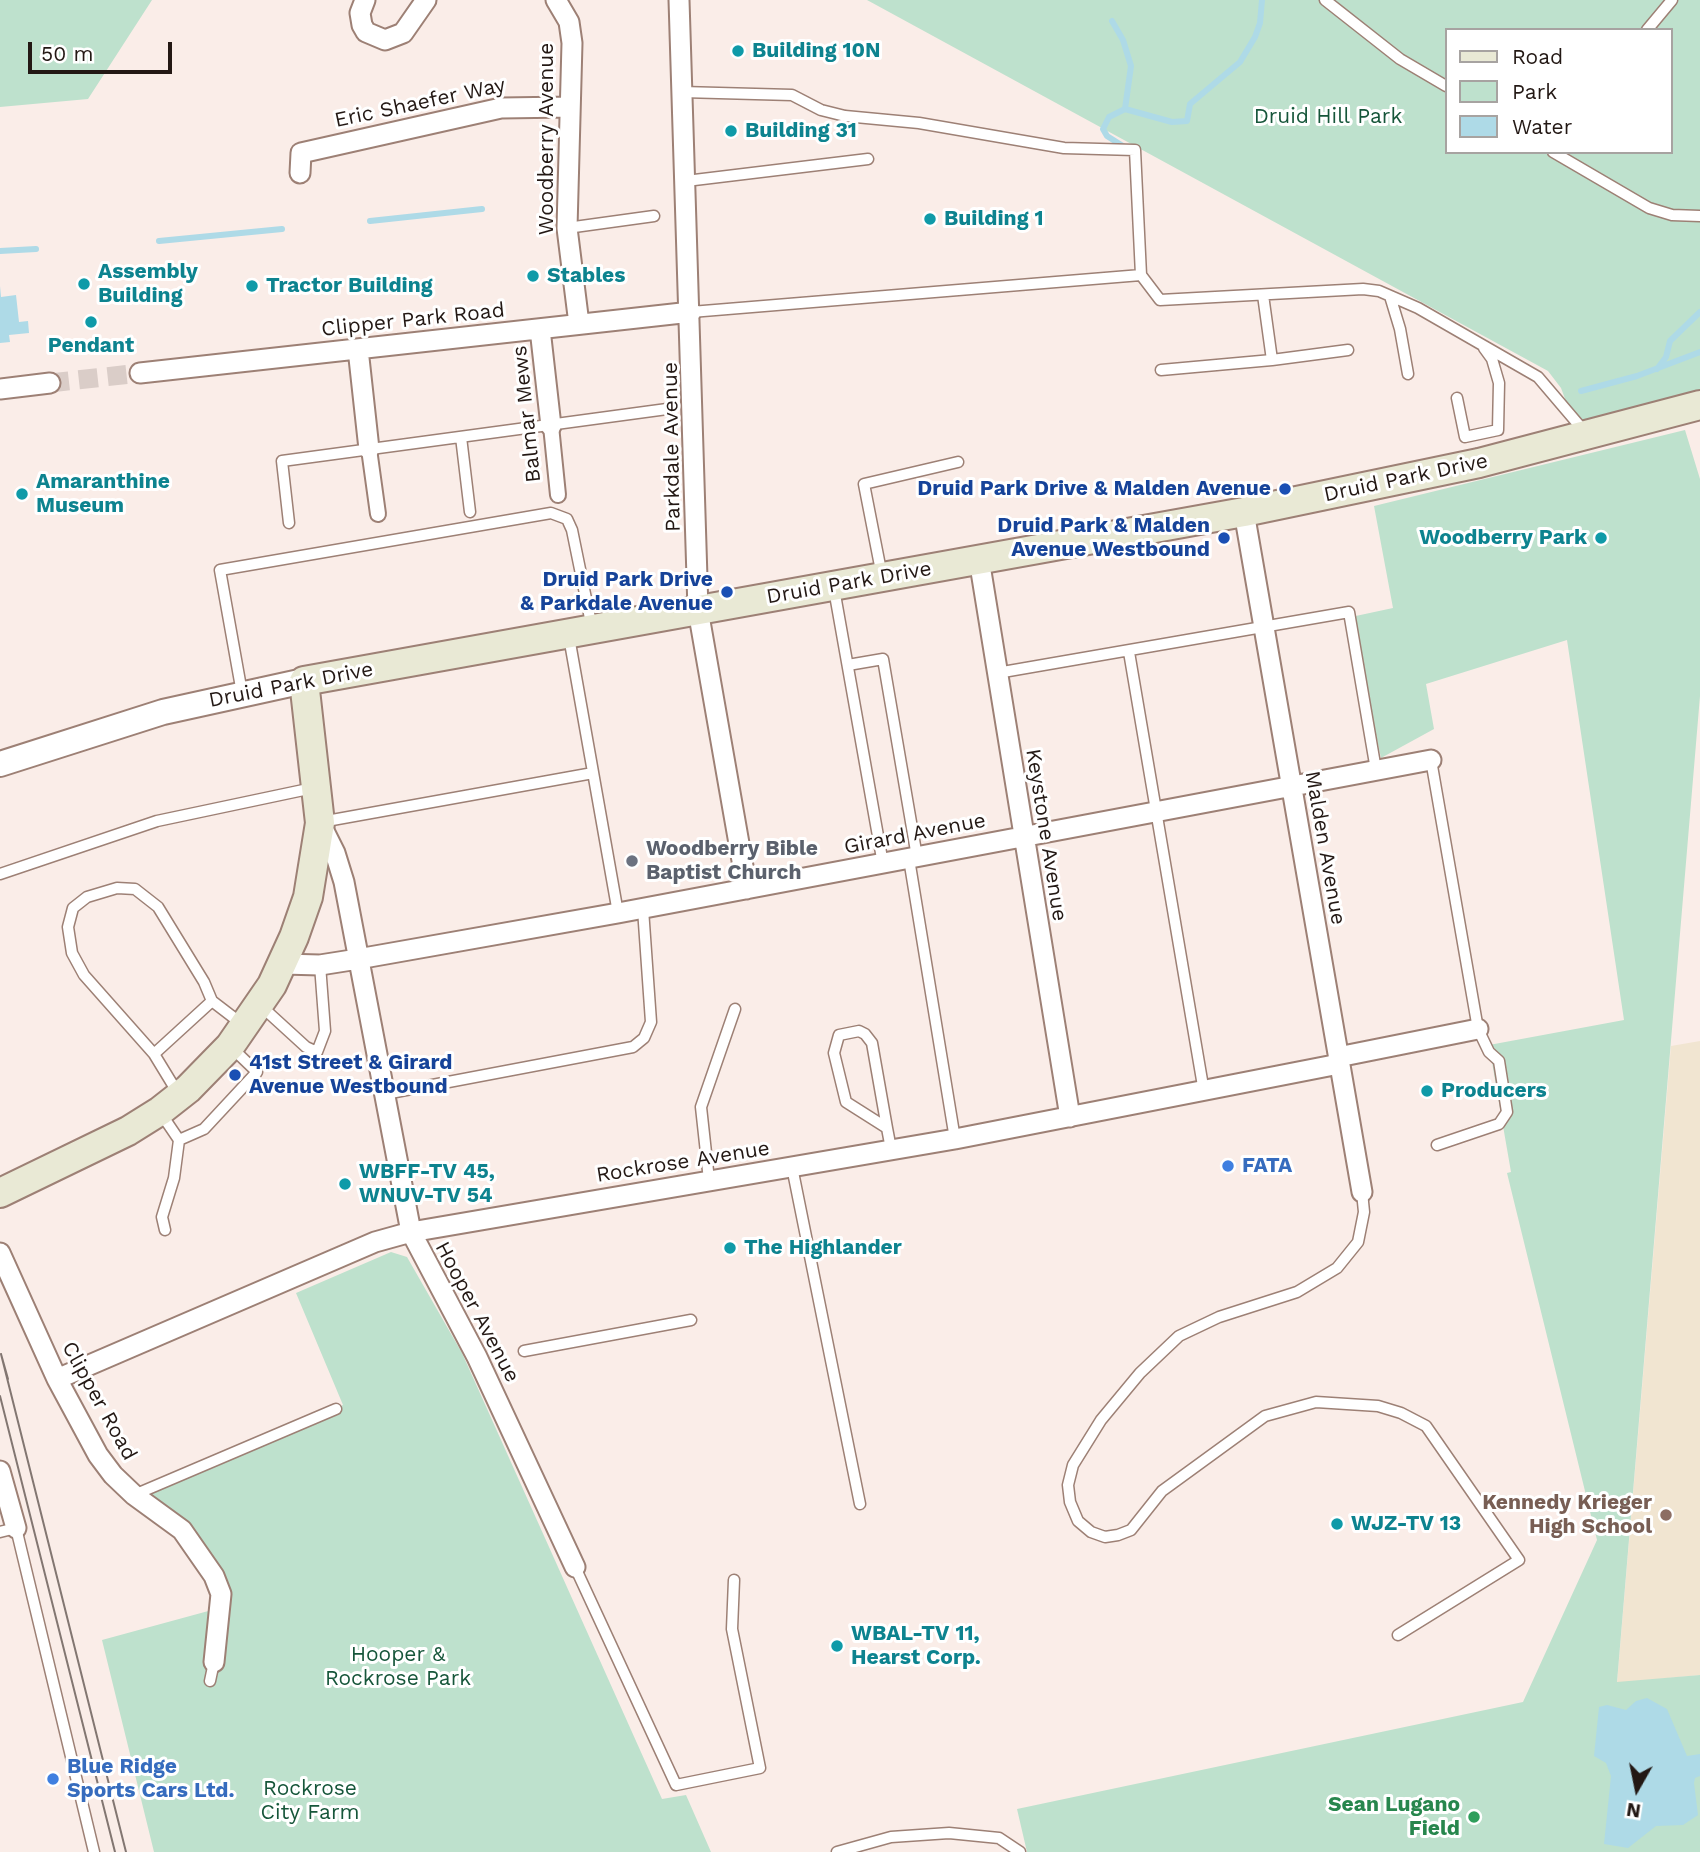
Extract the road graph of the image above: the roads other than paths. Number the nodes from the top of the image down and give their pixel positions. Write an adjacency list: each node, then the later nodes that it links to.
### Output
1 (365, 0): 2 (street)
2 (426, 0)
3 (556, 0): 10 (street, Woodberry Avenue)
4 (679, 0): 9 (street, Parkdale Avenue)
5 (1325, 0): 8 (lane)
6 (1672, 0): 7 (lane)
7 (1649, 28)
8 (1444, 85)
9 (682, 92): 14 (street, Parkdale Avenue); 18 (lane)
10 (569, 107): 13 (street, Eric Shaefer Way); 17 (street, Woodberry Avenue)
11 (1556, 154): 16 (lane)
12 (868, 159): 14 (lane)
13 (300, 173)
14 (687, 181): 21 (street, Parkdale Avenue)
15 (654, 216): 17 (lane)
16 (1700, 216)
17 (567, 228): 22 (street, Woodberry Avenue)
18 (1141, 275): 19 (lane); 21 (lane)
19 (1263, 295): 20 (lane); 27 (lane)
20 (1390, 296): 24 (lane); 30 (lane)
21 (691, 312): 22 (street, Clipper Park Road); 49 (street, Parkdale Avenue)
22 (579, 324): 23 (street, Clipper Park Road)
23 (540, 328): 25 (street, Clipper Park Road); 36 (street, Balmar Mews)
24 (1482, 345): 33 (lane); 37 (lane)
25 (358, 349): 29 (street, Clipper Park Road); 39 (street)
26 (1348, 350): 27 (lane)
27 (1272, 359): 28 (lane)
28 (1161, 370)
29 (140, 373)
30 (1408, 374)
31 (50, 383): 32 (street)
32 (0, 388)
33 (1457, 398)
34 (1700, 405): 37 (main road, Druid Park Drive)
35 (667, 410): 36 (lane)
36 (551, 426): 38 (lane); 41 (street, Balmar Mews)
37 (1589, 436): 43 (main road, Druid Park Drive)
38 (461, 437): 39 (lane); 42 (lane)
39 (369, 449): 44 (street); 45 (lane)
40 (958, 462): 47 (lane)
41 (558, 495)
42 (470, 512)
43 (1244, 512): 46 (main road, Druid Park Drive); 50 (street, Malden Avenue)
44 (378, 514)
45 (289, 523)
46 (979, 559): 47 (main road, Druid Park Drive); 54 (street, Keystone Avenue)
47 (882, 577): 48 (main road, Druid Park Drive)
48 (833, 586): 49 (main road, Druid Park Drive); 53 (lane)
49 (698, 610): 51 (main road, Druid Park Drive); 69 (street, Parkdale Avenue)
50 (1264, 628): 52 (lane); 59 (lane); 61 (street, Malden Avenue)
51 (580, 631): 55 (main road, Druid Park Drive); 56 (lane); 60 (lane)
52 (1129, 652): 54 (lane); 63 (lane)
53 (848, 665): 66 (lane); 67 (lane)
54 (997, 673): 65 (street, Keystone Avenue)
55 (304, 681): 56 (street, Druid Park Drive); 62 (main road)
56 (242, 694): 58 (street, Druid Park Drive)
57 (1431, 760): 59 (street, Girard Avenue); 78 (lane)
58 (0, 764)
59 (1376, 770): 61 (street, Girard Avenue)
60 (593, 773): 64 (lane); 71 (lane)
61 (1292, 786): 63 (street, Girard Avenue); 80 (street, Malden Avenue)
62 (317, 787): 64 (main road); 68 (lane)
63 (1156, 810): 65 (street, Girard Avenue); 81 (lane)
64 (320, 822): 72 (street, Hooper Avenue); 73 (main road)
65 (1022, 837): 66 (street, Girard Avenue); 84 (street, Keystone Avenue)
66 (913, 858): 67 (street, Girard Avenue); 86 (lane)
67 (883, 864): 69 (street, Girard Avenue)
68 (0, 874)
69 (747, 889): 70 (street, Girard Avenue)
70 (643, 909): 71 (street, Girard Avenue); 82 (lane)
71 (618, 913): 72 (street, Girard Avenue)
72 (358, 959): 74 (street, Girard Avenue); 82 (street, Hooper Avenue)
73 (283, 964): 74 (street, Girard Avenue); 77 (main road)
74 (320, 965): 77 (lane)
75 (212, 1001): 77 (lane); 79 (lane); 79 (lane)
76 (735, 1009): 91 (lane)
77 (245, 1026): 83 (main road); 87 (lane)
78 (1478, 1029): 80 (street, Rockrose Avenue); 88 (lane)
79 (154, 1054): 83 (lane)
80 (1338, 1060): 81 (street, Rockrose Avenue); 92 (street, Malden Avenue)
81 (1204, 1092): 84 (street, Rockrose Avenue)
82 (385, 1094): 95 (street, Hooper Avenue)
83 (170, 1103): 87 (lane); 93 (main road)
84 (1070, 1117): 86 (street, Rockrose Avenue)
85 (887, 1128): 85 (lane); 89 (lane)
86 (955, 1139): 89 (street, Rockrose Avenue)
87 (179, 1140): 94 (lane)
88 (1437, 1145)
89 (891, 1149): 90 (street, Rockrose Avenue)
90 (792, 1167): 91 (street, Rockrose Avenue); 103 (lane)
91 (709, 1180): 95 (street, Rockrose Avenue)
92 (1362, 1192): 107 (lane)
93 (0, 1193)
94 (164, 1230)
95 (411, 1232): 99 (street, Rockrose Avenue); 105 (street, Hooper Avenue)
96 (0, 1253): 99 (street, Clipper Road)
97 (691, 1320): 98 (lane)
98 (524, 1351)
99 (57, 1379): 102 (street, Clipper Road)
100 (336, 1409): 102 (lane)
101 (0, 1471): 104 (street)
102 (134, 1495): 108 (street, Clipper Road)
103 (860, 1504)
104 (8, 1530): 109 (lane)
105 (575, 1567): 106 (lane)
106 (734, 1580)
107 (1398, 1635)
108 (212, 1671)
109 (94, 1852)
110 (837, 1852): 111 (lane)
111 (1020, 1852)

